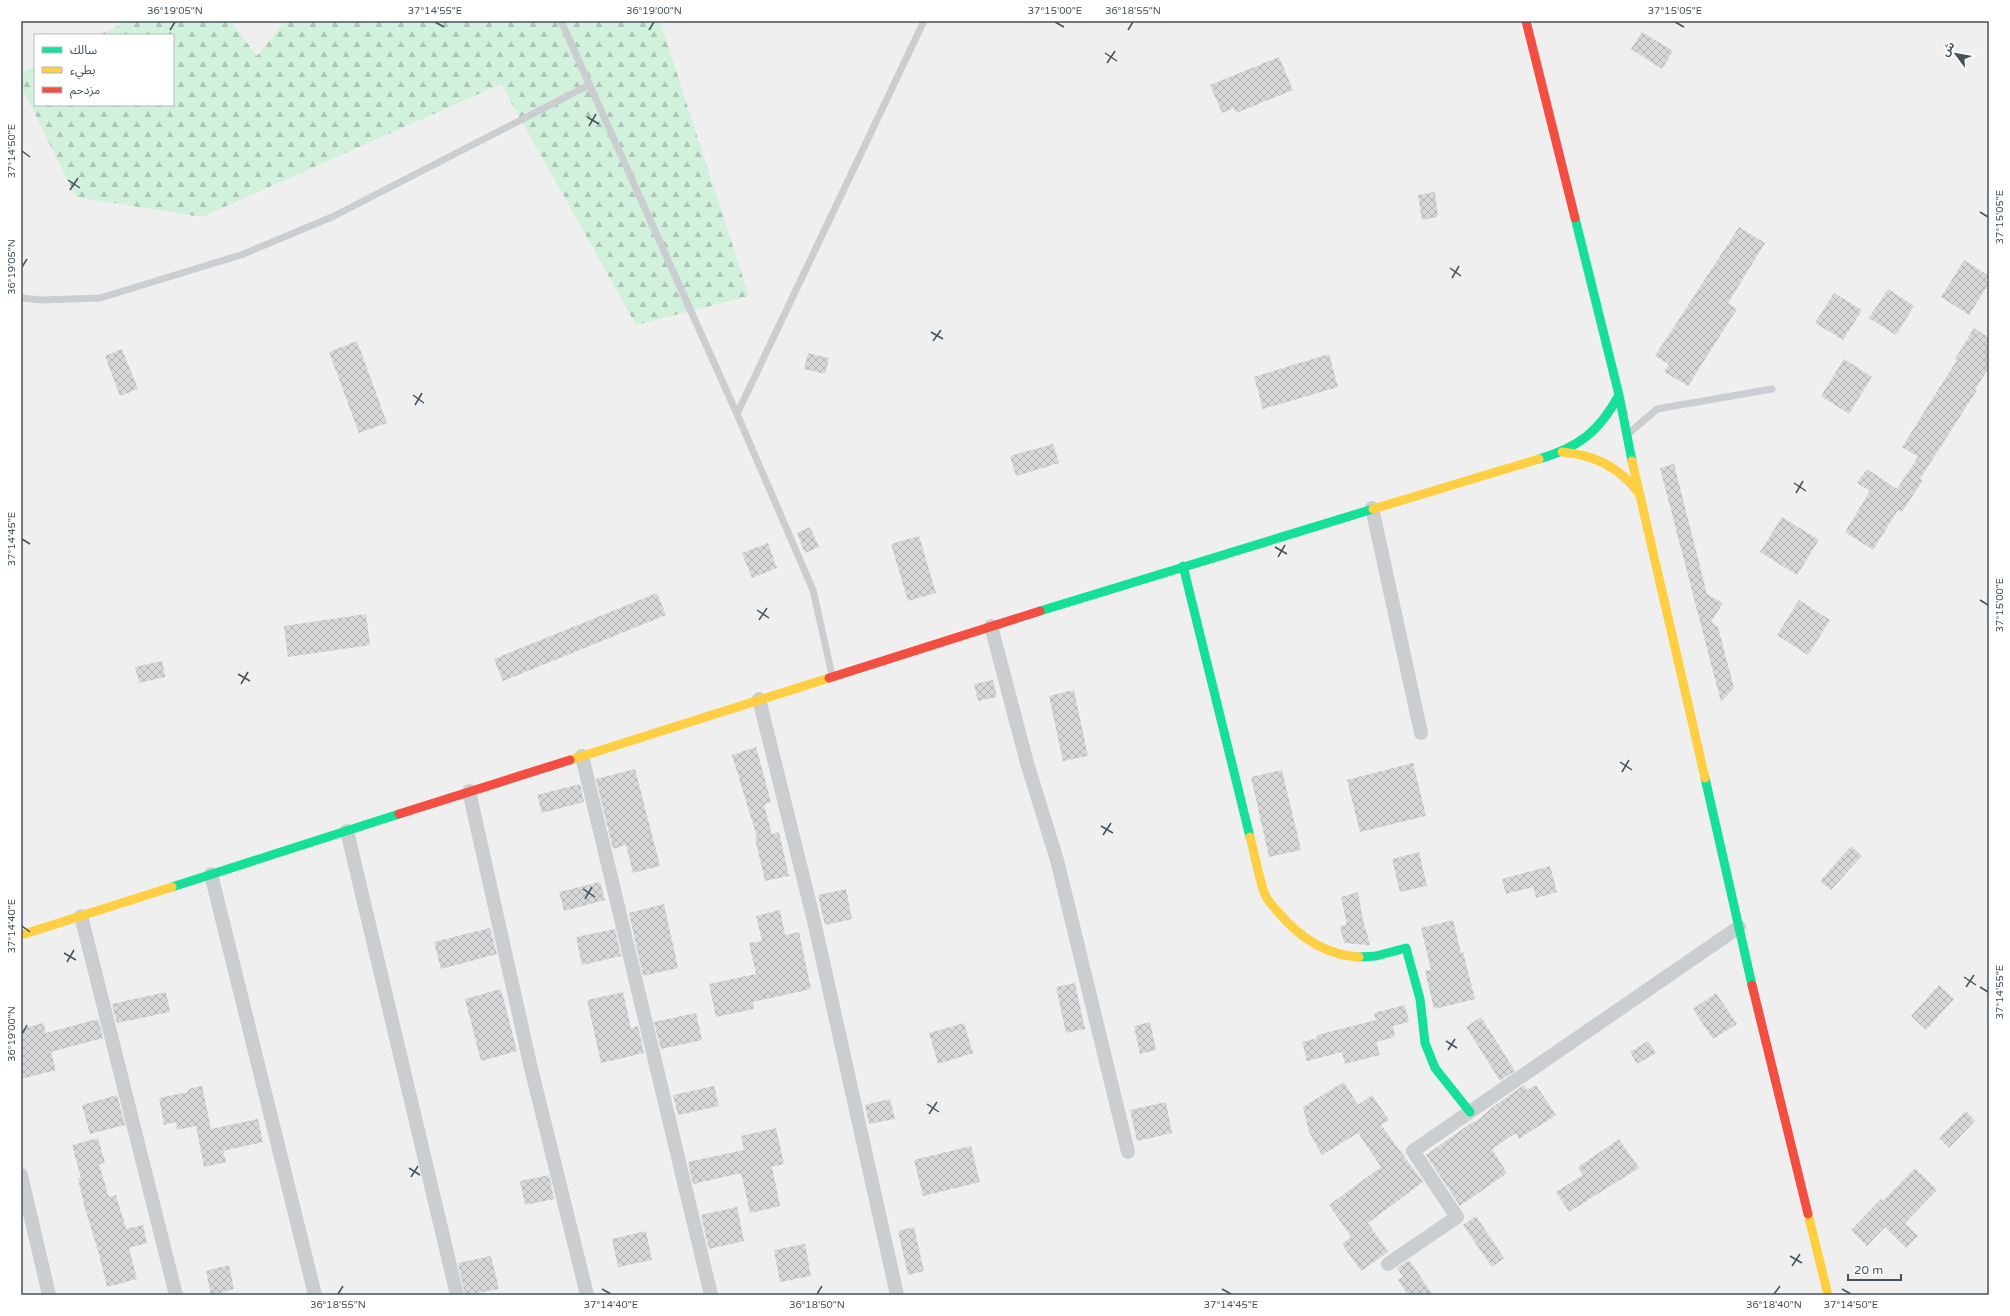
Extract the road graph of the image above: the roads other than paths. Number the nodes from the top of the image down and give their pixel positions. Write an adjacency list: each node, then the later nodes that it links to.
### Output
1 (561, 21): 4 (lane)
2 (924, 21): 8 (lane)
3 (1526, 21): 7 (street)
4 (589, 85): 5 (lane); 8 (lane)
5 (21, 298)
6 (1772, 389): 9 (lane)
7 (1619, 395): 9 (street); 10 (street)
8 (737, 414): 15 (lane)
9 (1626, 435): 11 (street)
10 (1562, 452): 11 (street); 12 (street)
11 (1640, 496): 23 (street)
12 (1372, 508): 13 (street); 17 (street)
13 (1183, 566): 14 (street); 25 (street)
14 (991, 626): 15 (street); 26 (street)
15 (832, 676): 16 (street)
16 (759, 699): 18 (street); 35 (street)
17 (1421, 733)
18 (582, 756): 19 (street); 34 (street)
19 (469, 791): 20 (street); 33 (street)
20 (347, 831): 21 (street); 32 (street)
21 (211, 874): 22 (street); 31 (street)
22 (81, 916): 24 (street); 30 (street)
23 (1739, 927): 25 (street); 36 (street)
24 (21, 935)
25 (1470, 1112): 28 (street)
26 (1128, 1152)
27 (21, 1175): 29 (street)
28 (1388, 1264)
29 (49, 1295)
30 (176, 1295)
31 (315, 1295)
32 (457, 1295)
33 (587, 1295)
34 (711, 1295)
35 (897, 1295)
36 (1828, 1295)

